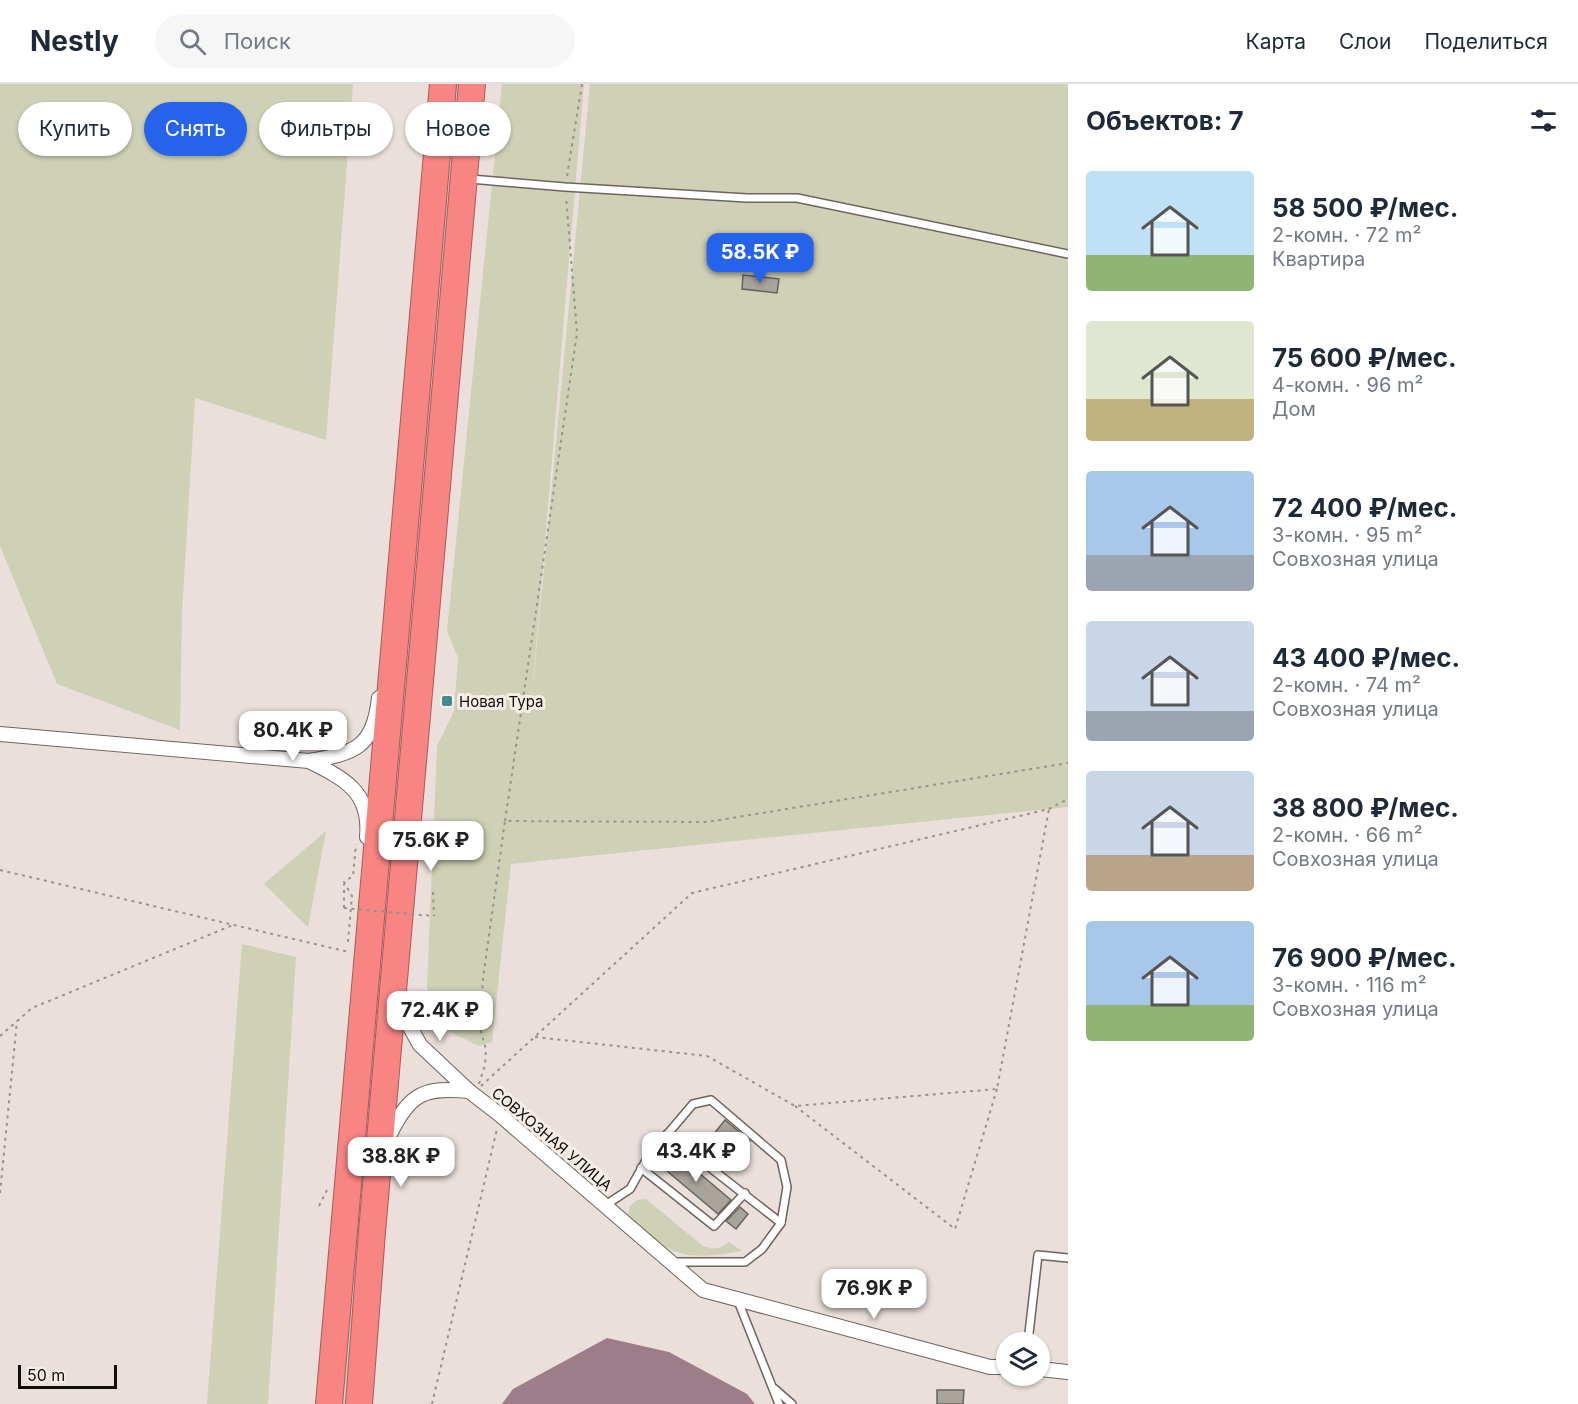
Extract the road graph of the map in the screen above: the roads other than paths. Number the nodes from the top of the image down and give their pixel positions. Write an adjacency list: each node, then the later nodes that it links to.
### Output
1 (442, 84): 5 (highway)
2 (472, 84): 3 (highway)
3 (464, 178): 4 (lane); 6 (highway)
4 (1068, 254)
5 (400, 595): 8 (street); 9 (highway)
6 (427, 610): 10 (street); 18 (highway)
7 (0, 734): 8 (street)
8 (309, 761): 9 (street)
9 (359, 953): 27 (highway)
10 (403, 998): 11 (street, СОВХОЗНАЯ УЛИЦА); 12 (street)
11 (471, 1093): 12 (street, СОВХОЗНАЯ УЛИЦА); 16 (street, СОВХОЗНАЯ УЛИЦА)
12 (390, 1134): 18 (street)
13 (668, 1134): 14 (lane); 15 (lane); 17 (lane)
14 (641, 1168): 15 (lane); 16 (lane)
15 (745, 1193): 17 (lane)
16 (604, 1206): 20 (street, СОВХОЗНАЯ УЛИЦА)
17 (781, 1223): 20 (lane)
18 (372, 1232): 28 (highway)
19 (1068, 1258): 22 (lane)
20 (670, 1262): 21 (street, СОВХОЗНАЯ УЛИЦА)
21 (738, 1300): 23 (street, СОВХОЗНАЯ УЛИЦА); 26 (lane)
22 (1029, 1332)
23 (996, 1367)
24 (1050, 1370): 25 (street)
25 (1068, 1372)
26 (773, 1387): 29 (lane); 30 (lane)
27 (329, 1404)
28 (359, 1404)
29 (779, 1404)
30 (792, 1404)

